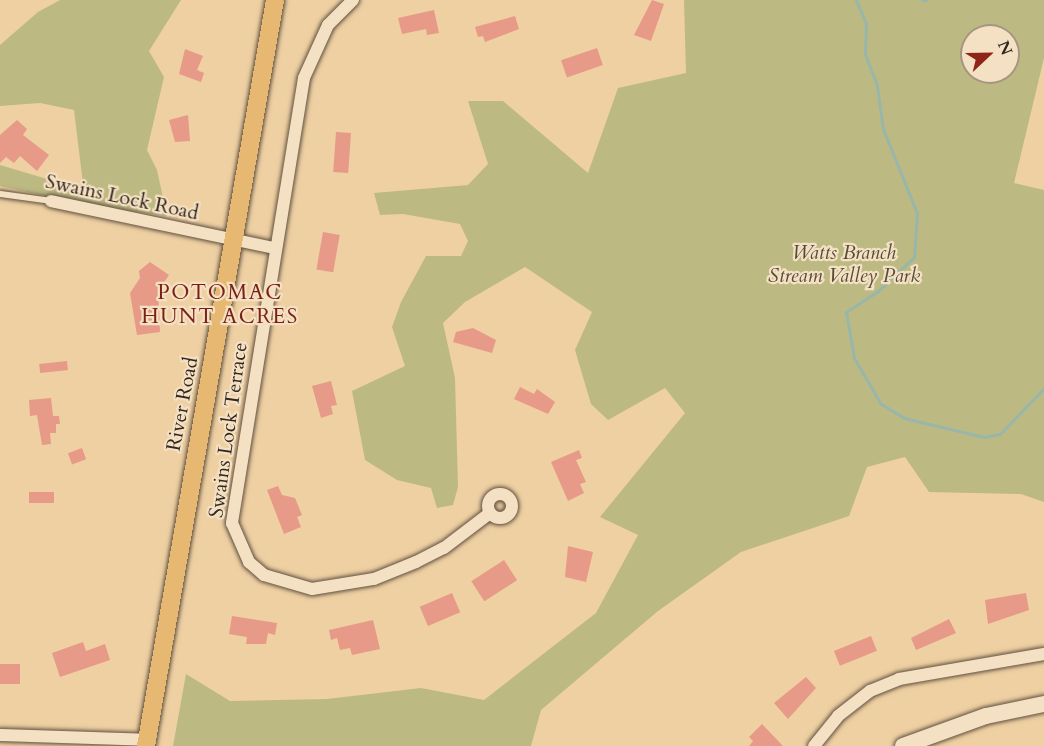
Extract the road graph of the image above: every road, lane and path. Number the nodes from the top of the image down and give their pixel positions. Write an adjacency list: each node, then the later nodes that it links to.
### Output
1 (275, 0): 5 (main road, River Road)
2 (353, 0): 6 (street, Swains Lock Terrace)
3 (0, 194): 4 (lane, Swains Lock Road)
4 (51, 201): 5 (street, Swains Lock Road)
5 (235, 240): 6 (street); 11 (main road, River Road)
6 (274, 248): 7 (street, Swains Lock Terrace)
7 (490, 513)
8 (1044, 654): 12 (street)
9 (1044, 704): 13 (main road)
10 (0, 735): 11 (street)
11 (146, 743)
12 (814, 746)
13 (903, 746)

